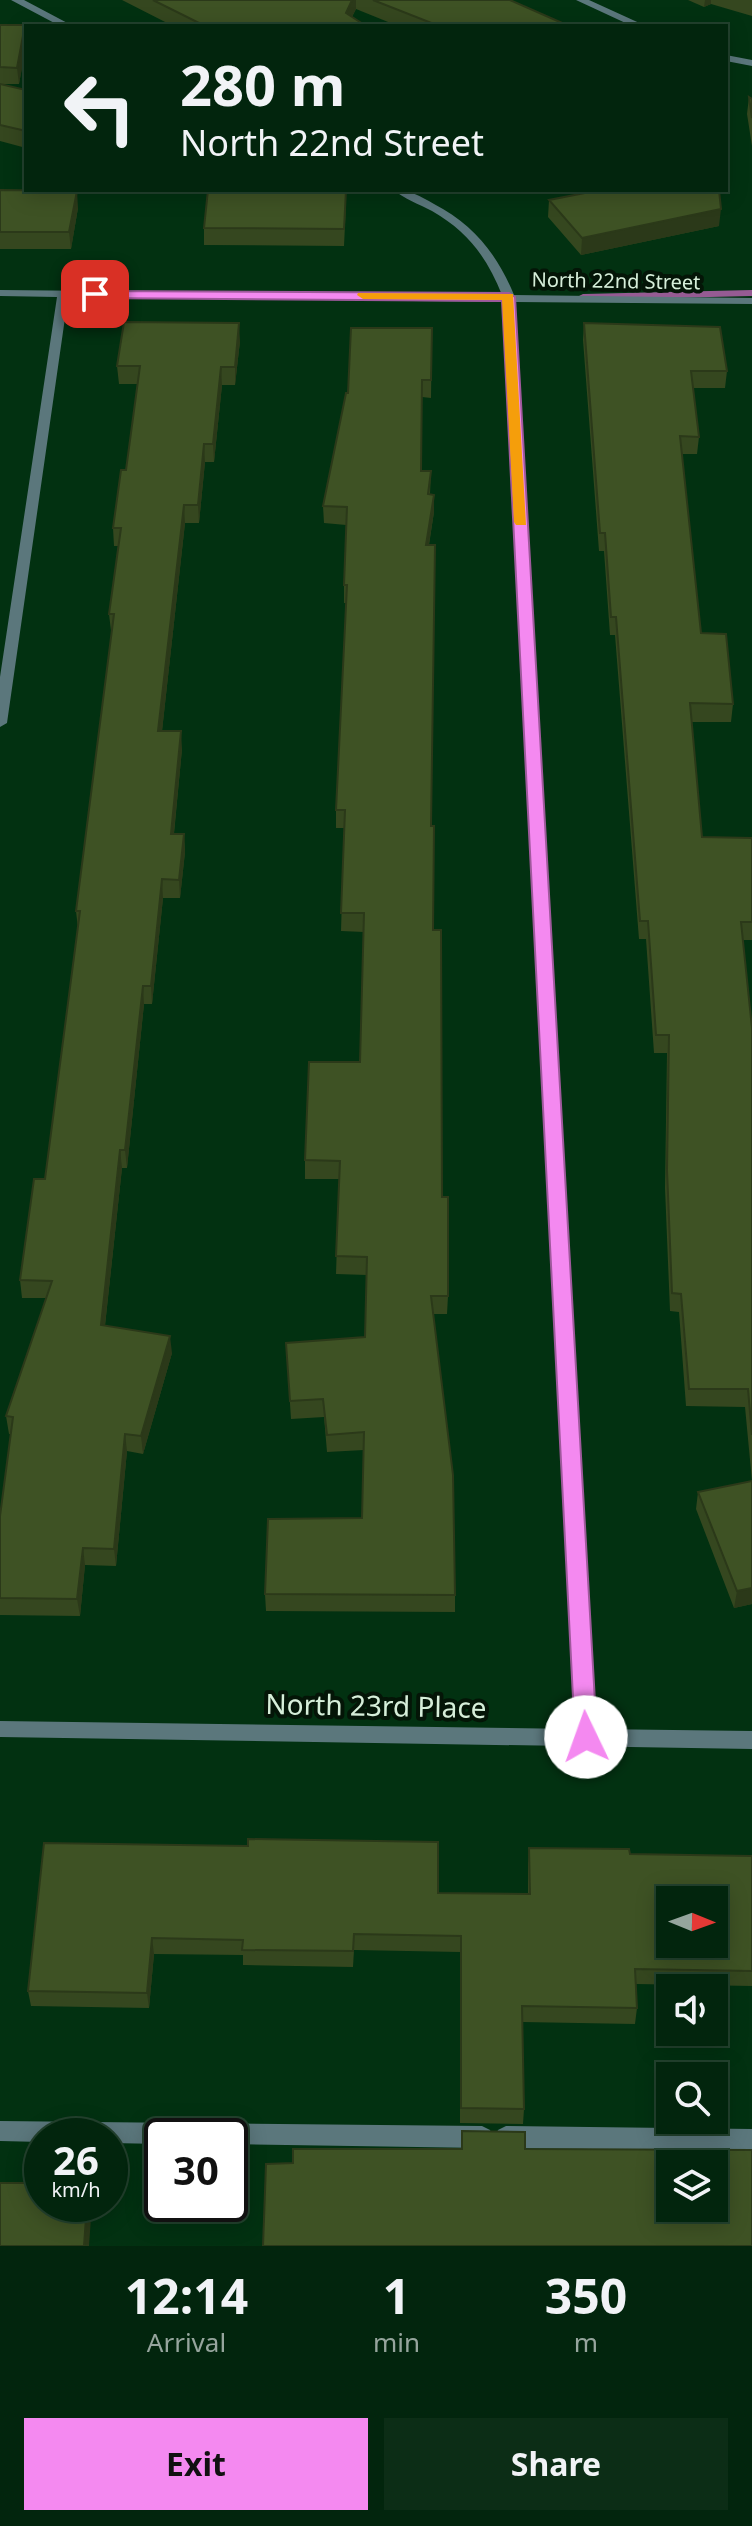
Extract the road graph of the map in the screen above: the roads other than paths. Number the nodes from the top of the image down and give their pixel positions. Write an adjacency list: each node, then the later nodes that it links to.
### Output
1 (16, 0): 3 (street)
2 (581, 0): 4 (street)
3 (64, 24)
4 (636, 24)
5 (728, 58): 6 (street)
6 (752, 63)
7 (403, 192): 10 (street)
8 (0, 293): 9 (street, North 22nd Street)
9 (63, 293): 10 (street, North 22nd Street); 12 (street)
10 (509, 297): 11 (street, North 22nd Street); 14 (street)
11 (752, 301)
12 (0, 723)
13 (0, 1729): 14 (street, North 23rd Place)
14 (586, 1737): 15 (street, North 23rd Place)
15 (752, 1740)
16 (0, 2131): 17 (street)
17 (752, 2140)

